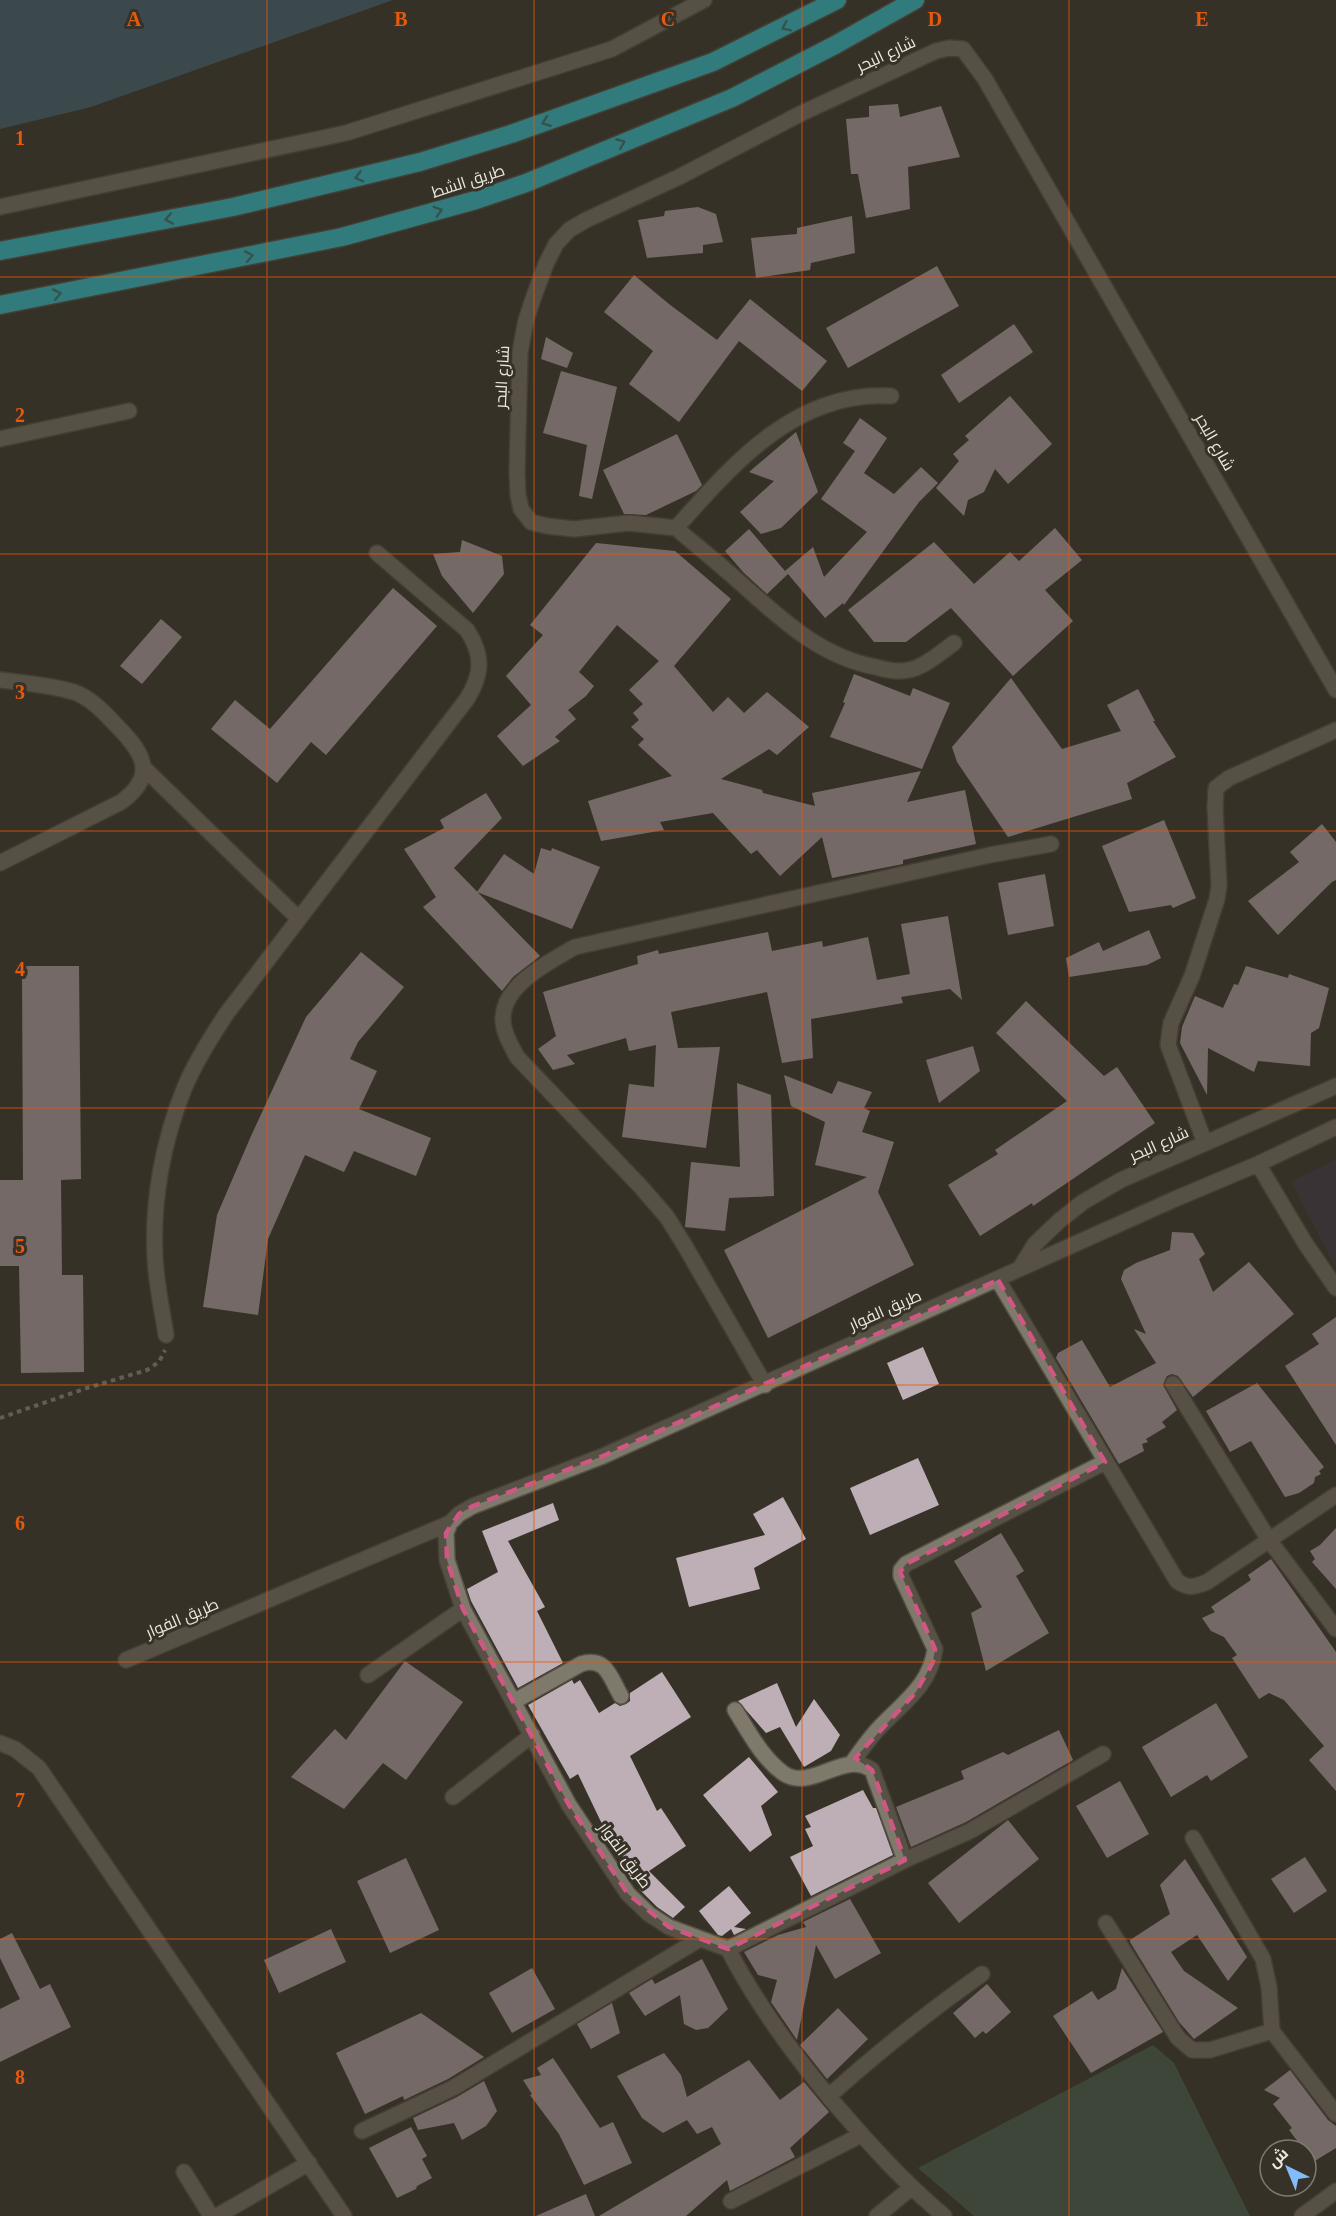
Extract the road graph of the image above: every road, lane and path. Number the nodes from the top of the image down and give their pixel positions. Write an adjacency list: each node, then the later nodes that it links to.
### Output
1 (704, 0): 4 (street)
2 (837, 0): 5 (highway, طريق الشط, one-way to 5)
3 (915, 0): 6 (highway, طريق الشط, one-way to 3)
4 (0, 207)
5 (0, 251)
6 (0, 305)
7 (891, 396): 10 (street)
8 (129, 411): 9 (street)
9 (0, 439)
10 (675, 528): 12 (street); 14 (street, شارع البحر)
11 (377, 554): 19 (street)
12 (954, 643)
13 (0, 680): 16 (street)
14 (1336, 690)
15 (1336, 730): 22 (street)
16 (143, 767): 18 (street); 19 (street)
17 (1051, 844): 28 (street)
18 (0, 862)
19 (298, 919): 27 (street)
20 (1336, 1086): 22 (street, شارع البحر)
21 (1336, 1127): 23 (street, طريق الفوار)
22 (1204, 1143): 24 (street, شارع البحر)
23 (1258, 1164): 24 (street, طريق الفوار); 26 (street)
24 (1020, 1268): 25 (street, طريق الفوار)
25 (998, 1280): 28 (street, طريق الفوار); 31 (street)
26 (1336, 1288)
27 (166, 1335): 30 (path)
28 (765, 1384): 33 (street, طريق الفوار)
29 (1173, 1384): 34 (street)
30 (0, 1418)
31 (1106, 1462): 34 (street); 45 (street)
32 (1336, 1495): 34 (street)
33 (450, 1523): 35 (street, طريق الفوار); 37 (street, طريق الفوار)
34 (1269, 1540): 36 (street)
35 (463, 1609): 38 (street); 40 (street, طريق الفوار)
36 (1336, 1629)
37 (126, 1660)
38 (368, 1675)
39 (621, 1696): 40 (street)
40 (513, 1702): 42 (street, طريق الفوار)
41 (735, 1710): 45 (street)
42 (532, 1735): 46 (street); 50 (street, طريق الفوار)
43 (0, 1743): 58 (street)
44 (1104, 1754): 48 (street)
45 (852, 1763): 48 (street)
46 (453, 1797)
47 (1192, 1838): 53 (street)
48 (905, 1860): 51 (street)
49 (1106, 1923): 53 (street)
50 (698, 1940): 51 (street, طريق الفوار); 56 (street)
51 (728, 1949): 54 (street)
52 (982, 1974): 54 (street)
53 (1272, 2031): 55 (street)
54 (829, 2097): 57 (street)
55 (1336, 2114)
56 (362, 2131)
57 (861, 2134): 60 (street); 62 (street)
58 (309, 2163): 64 (street); 65 (street)
59 (184, 2172): 63 (street)
60 (911, 2188): 66 (street); 67 (street)
61 (1336, 2191): 68 (street)
62 (731, 2201)
63 (211, 2216)
64 (217, 2216)
65 (344, 2216)
66 (877, 2216)
67 (944, 2216)
68 (1302, 2216)

